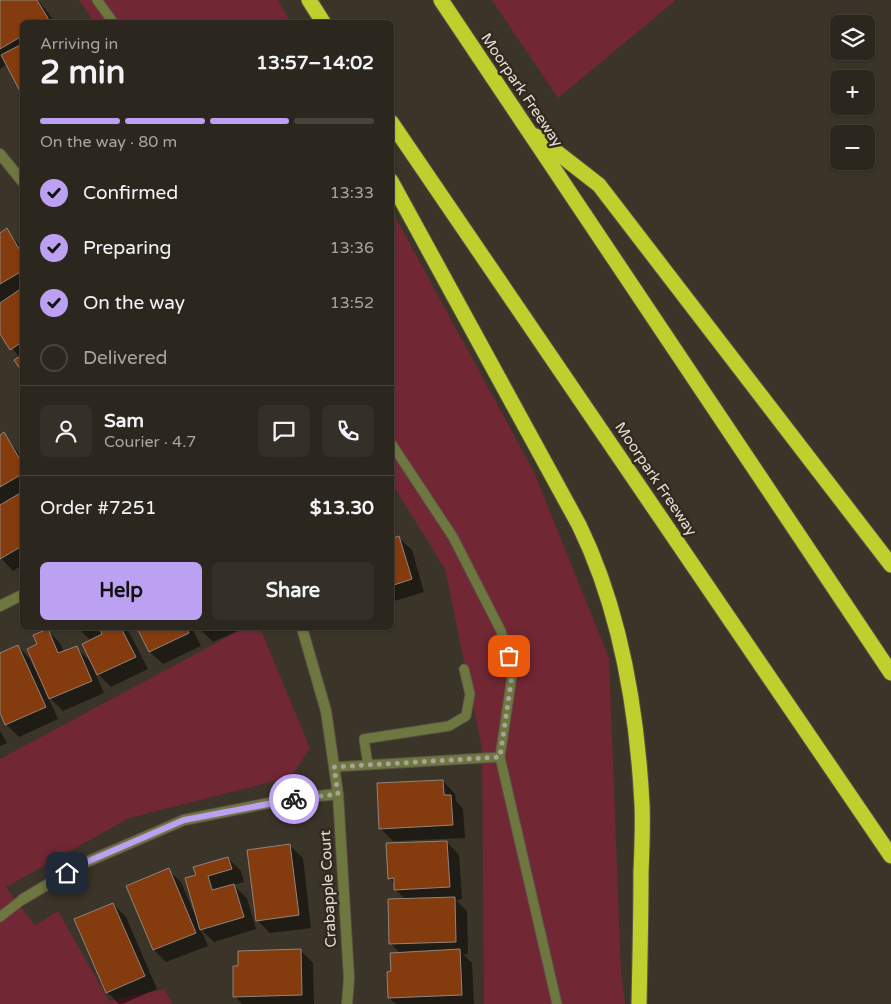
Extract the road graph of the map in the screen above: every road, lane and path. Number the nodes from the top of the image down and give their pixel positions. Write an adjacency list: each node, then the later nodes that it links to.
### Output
1 (97, 0): 4 (lane)
2 (309, 0): 5 (highway)
3 (441, 0): 7 (highway, Moorpark Freeway)
4 (112, 20)
5 (322, 20)
6 (394, 126): 22 (highway, Moorpark Freeway)
7 (526, 128): 12 (highway); 17 (highway, Moorpark Freeway)
8 (0, 154): 9 (street)
9 (20, 179)
10 (394, 186): 27 (highway)
11 (394, 448): 18 (lane)
12 (891, 565)
13 (20, 596): 14 (street)
14 (0, 606)
15 (303, 630): 20 (street, Crabapple Court)
16 (464, 669): 19 (lane)
17 (891, 673)
18 (500, 757): 19 (lane); 26 (lane)
19 (368, 765): 20 (lane)
20 (334, 767): 21 (street, Crabapple Court)
21 (338, 794): 23 (street); 25 (street, Crabapple Court)
22 (891, 856)
23 (23, 900): 24 (lane)
24 (0, 917)
25 (347, 1004)
26 (557, 1004)
27 (639, 1004)

